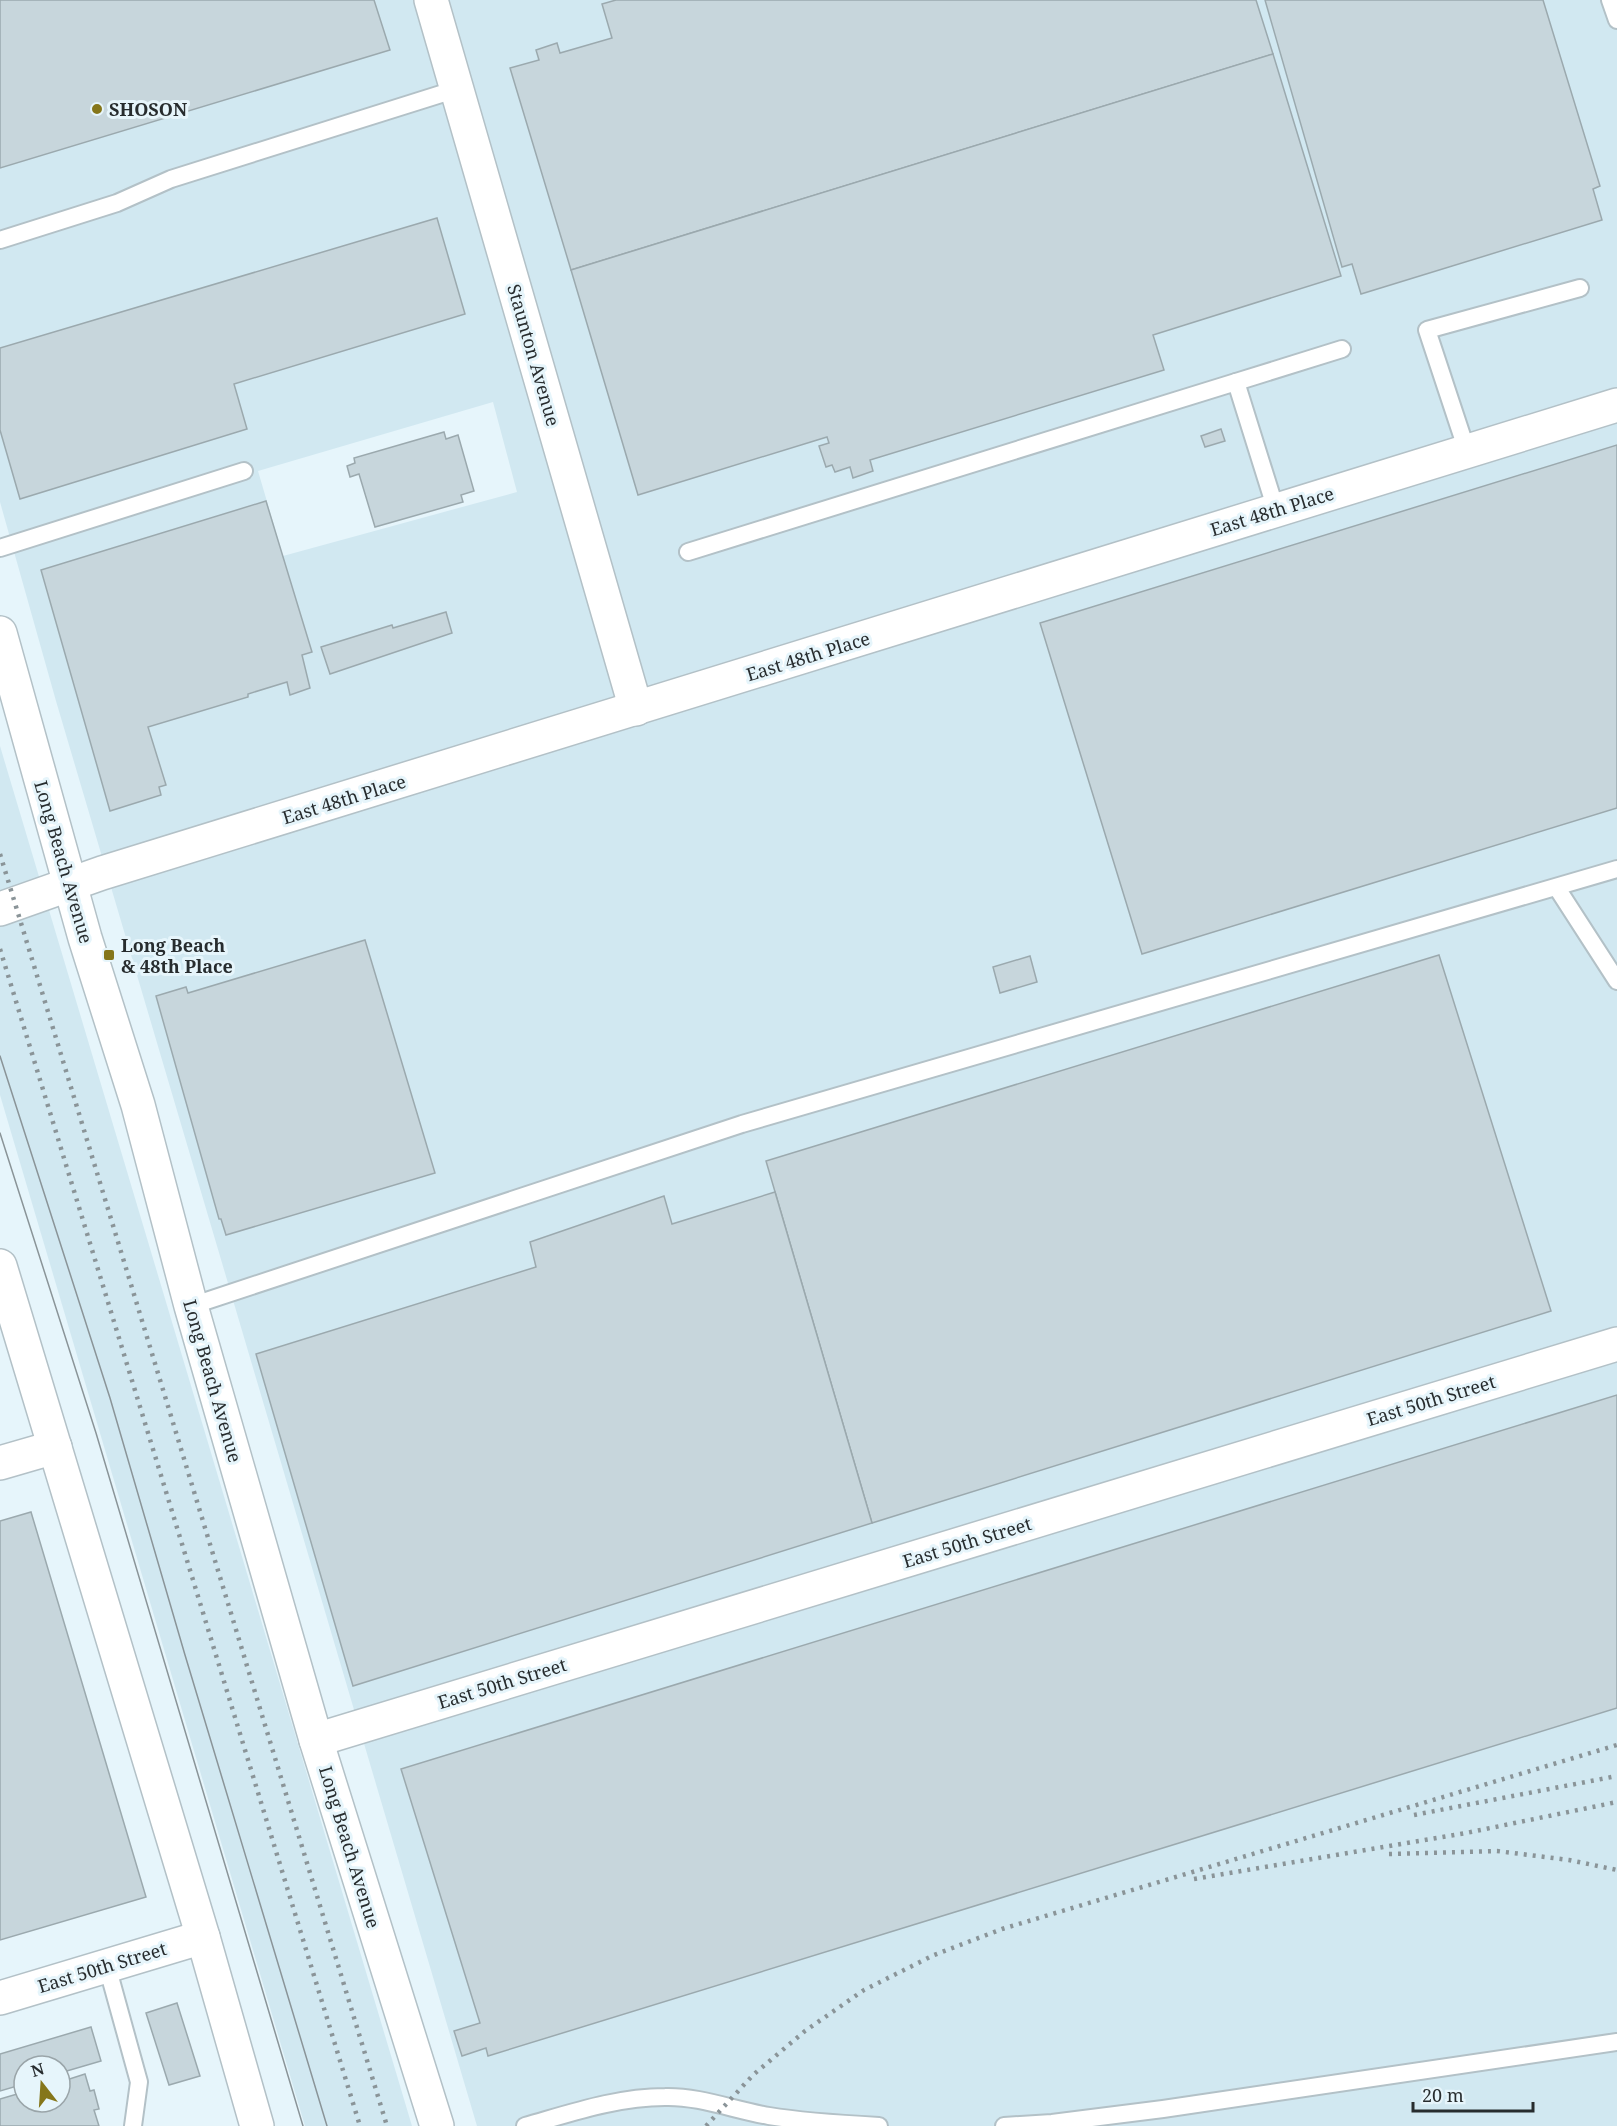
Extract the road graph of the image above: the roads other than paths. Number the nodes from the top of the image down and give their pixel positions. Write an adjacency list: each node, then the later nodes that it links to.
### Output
1 (431, 0): 4 (street, Staunton Avenue)
2 (1610, 0): 3 (lane)
3 (1617, 20)
4 (457, 89): 5 (lane); 16 (street, Staunton Avenue)
5 (0, 240)
6 (1580, 288): 10 (lane)
7 (1342, 349): 8 (lane)
8 (1236, 382): 12 (lane); 14 (lane)
9 (1617, 405): 10 (street, East 48th Place)
10 (1467, 451): 12 (street, East 48th Place)
11 (244, 471): 13 (lane)
12 (1276, 510): 16 (street, East 48th Place)
13 (0, 548)
14 (688, 552)
15 (0, 633): 18 (street, Long Beach Avenue)
16 (636, 710): 18 (street, East 48th Place)
17 (1617, 869): 19 (lane)
18 (70, 885): 20 (street, East 48th Place); 23 (street, Long Beach Avenue)
19 (1557, 888): 21 (lane); 23 (lane)
20 (0, 909)
21 (1617, 981)
22 (0, 1266): 25 (street)
23 (191, 1306): 27 (street, Long Beach Avenue)
24 (1617, 1344): 27 (street, East 50th Street)
25 (55, 1447): 26 (street); 28 (street)
26 (0, 1463)
27 (316, 1740): 34 (street, Long Beach Avenue)
28 (203, 1937): 29 (street, East 50th Street); 33 (street)
29 (106, 1966): 30 (street, East 50th Street); 32 (lane)
30 (0, 1998)
31 (1617, 2043): 37 (lane)
32 (133, 2126)
33 (257, 2126)
34 (437, 2126)
35 (525, 2126): 36 (lane)
36 (879, 2126)
37 (1004, 2126)

